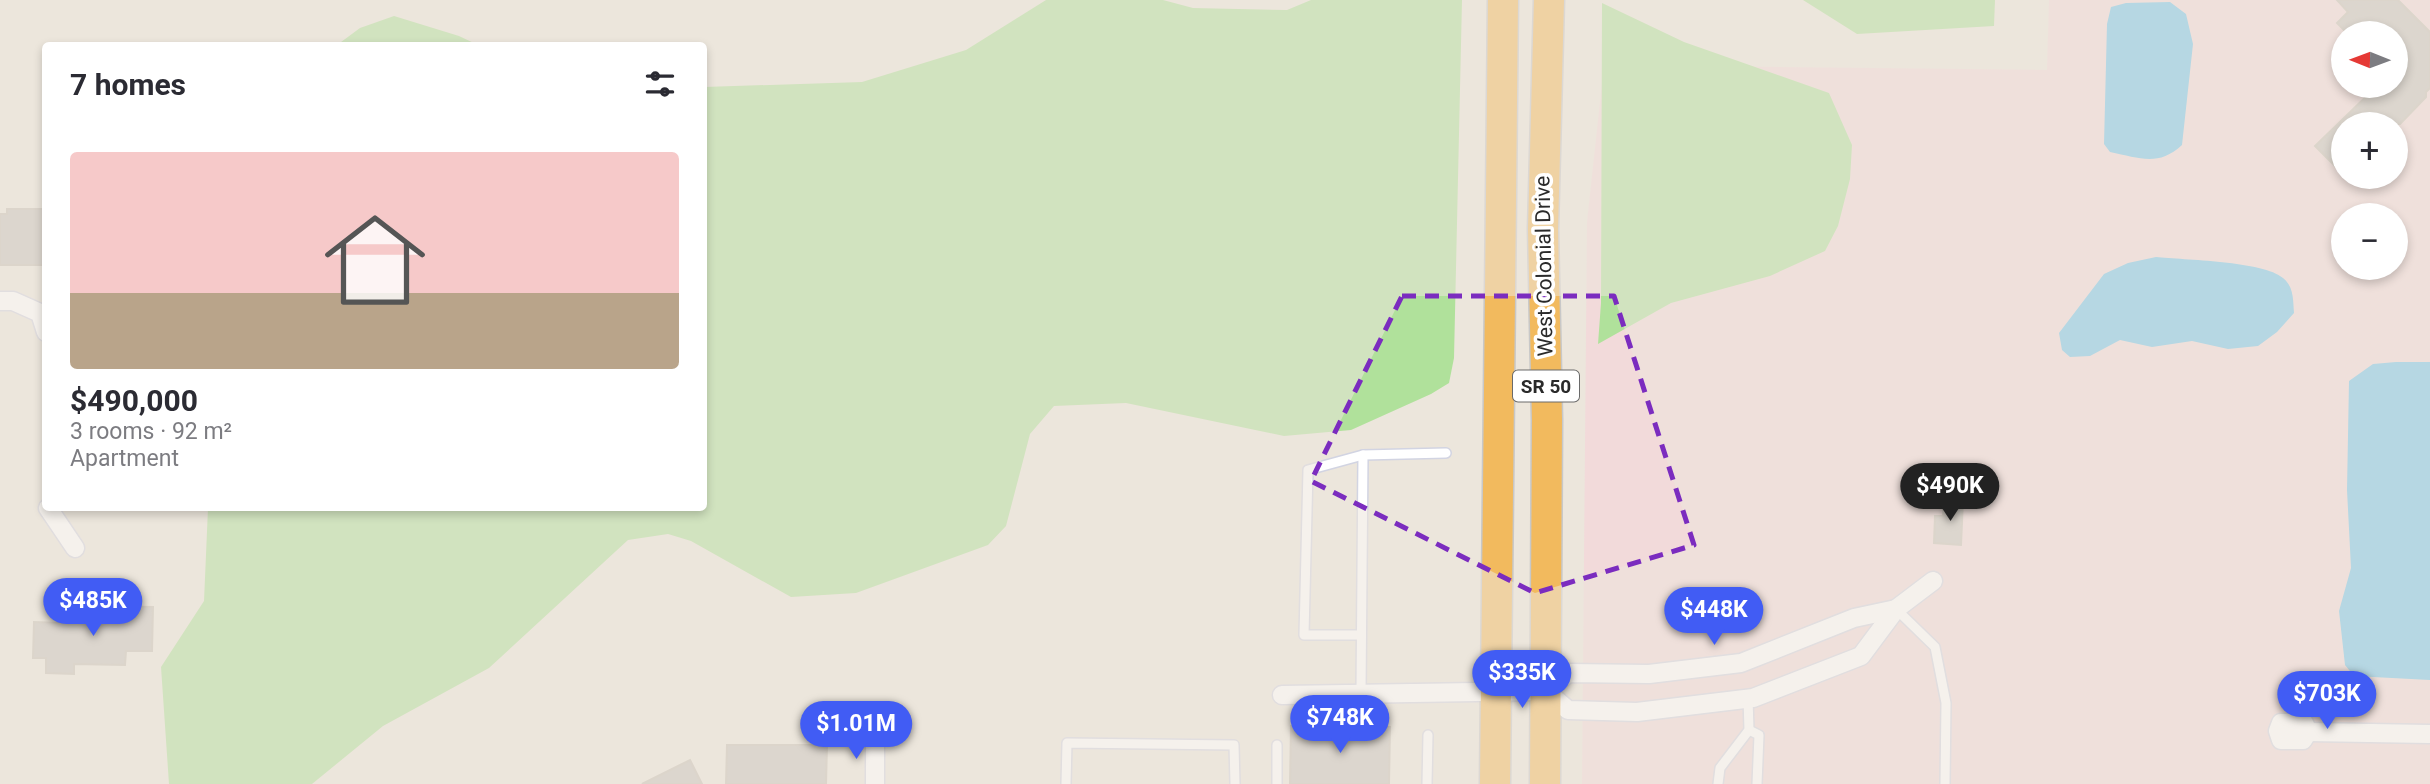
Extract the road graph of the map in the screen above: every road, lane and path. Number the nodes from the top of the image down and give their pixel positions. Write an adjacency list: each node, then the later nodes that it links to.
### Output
1 (1503, 0): 12 (highway, West Colonial Drive / SR 50)
2 (1549, 0): 13 (highway, West Colonial Drive / SR 50)
3 (0, 301): 4 (street)
4 (42, 319)
5 (1446, 453): 6 (lane)
6 (1363, 455): 11 (lane); 11 (lane)
7 (50, 511): 8 (street)
8 (75, 548)
9 (1933, 581): 10 (street)
10 (1896, 608): 13 (street); 16 (street); 32 (lane)
11 (1361, 635): 14 (lane)
12 (1497, 691): 13 (street); 14 (street); 28 (highway, West Colonial Drive / SR 50)
13 (1546, 691): 16 (street); 29 (highway, West Colonial Drive / SR 50)
14 (1361, 693): 15 (street)
15 (1282, 695)
16 (1748, 698): 17 (lane)
17 (1749, 730): 30 (lane); 31 (lane)
18 (2273, 732): 19 (street)
19 (2430, 734)
20 (1428, 735): 27 (lane)
21 (875, 737): 23 (street)
22 (1277, 745): 26 (lane)
23 (875, 784)
24 (1066, 784): 25 (lane)
25 (1235, 784)
26 (1277, 784)
27 (1427, 784)
28 (1495, 784)
29 (1545, 784)
30 (1718, 784)
31 (1757, 784)
32 (1945, 784)

